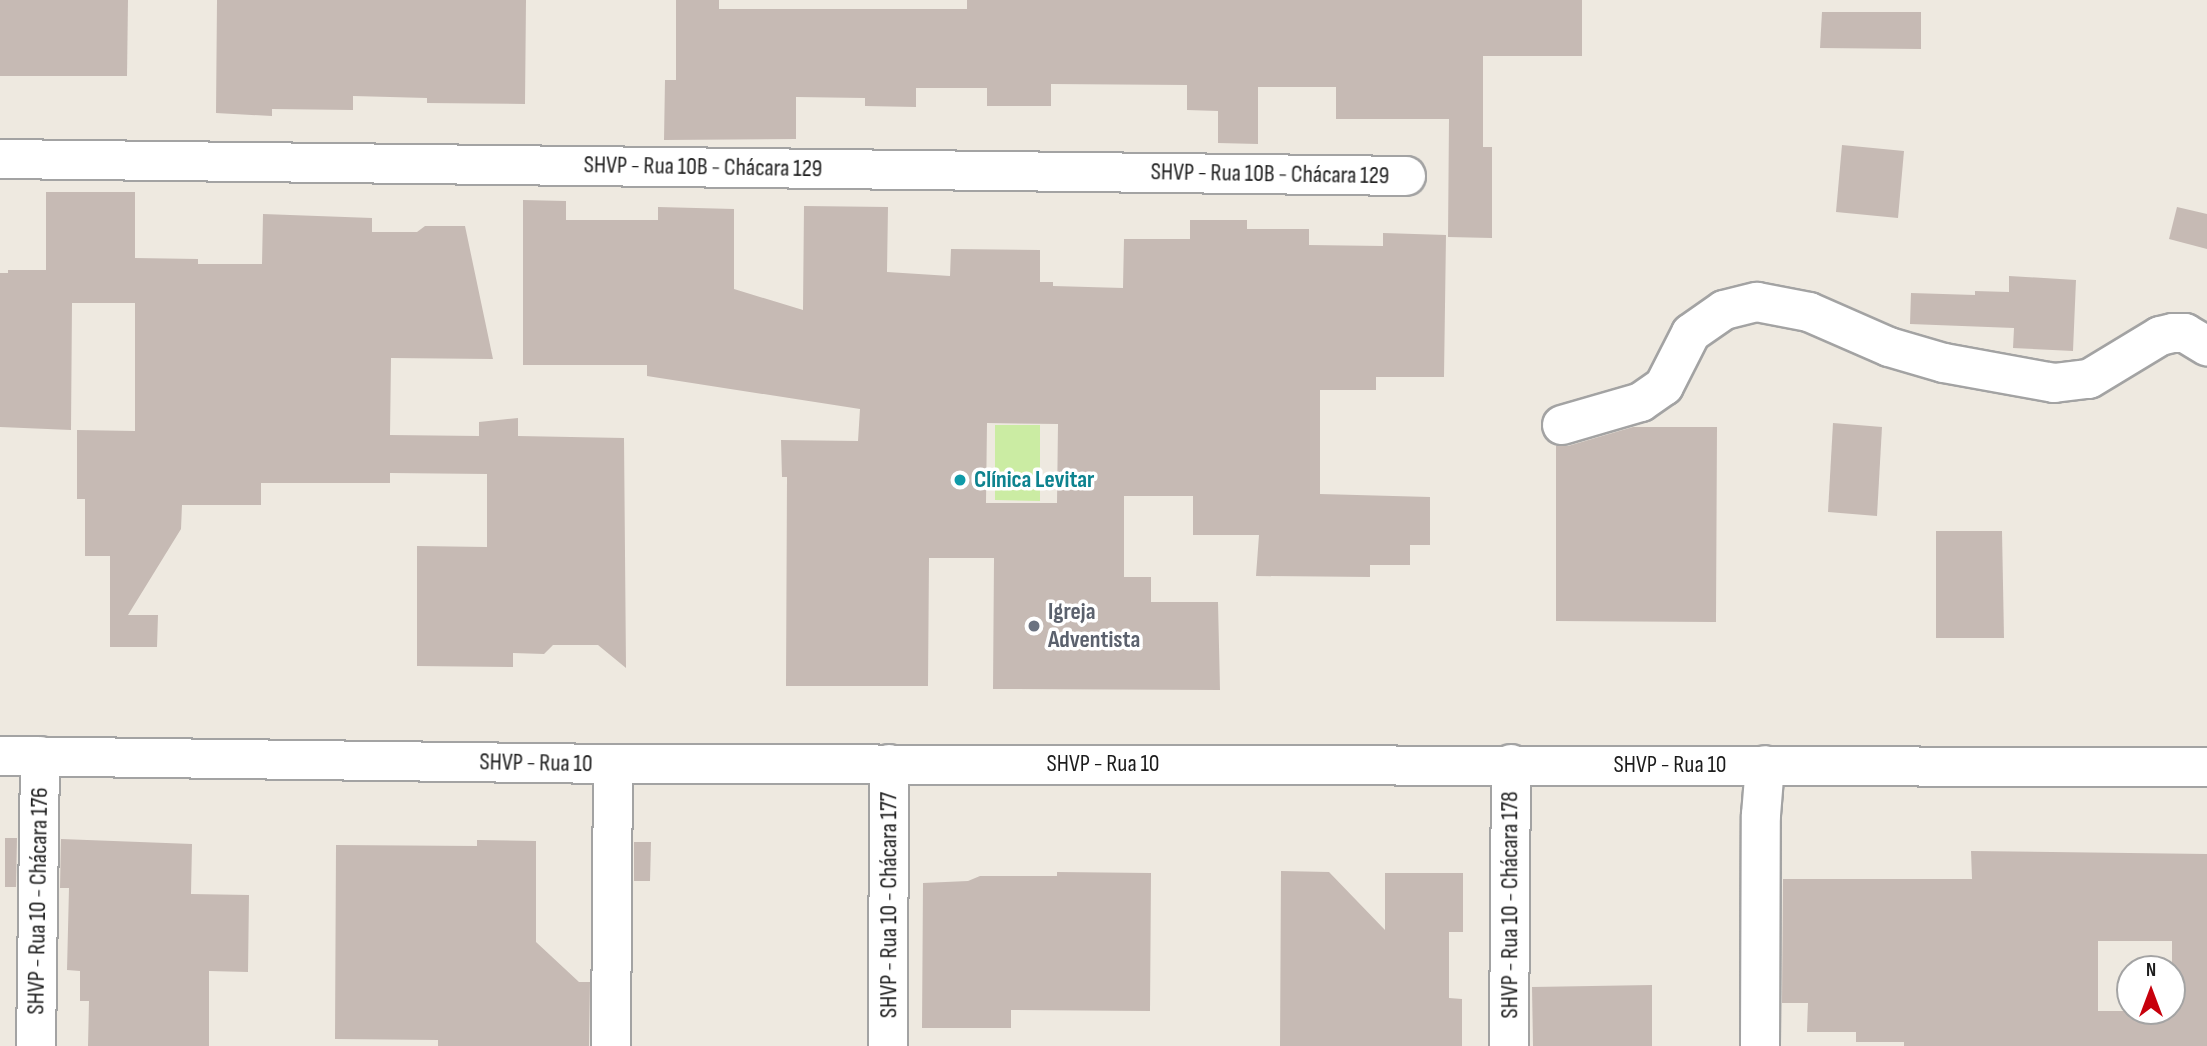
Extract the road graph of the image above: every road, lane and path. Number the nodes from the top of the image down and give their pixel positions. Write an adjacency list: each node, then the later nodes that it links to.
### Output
1 (0, 159): 2 (street, SHVP - Rua 10B - Chácara 129)
2 (1406, 176)
3 (2207, 346): 4 (street)
4 (1562, 425)
5 (0, 756): 6 (street, SHVP - Rua 10)
6 (40, 756): 7 (street, SHVP - Rua 10); 12 (street, SHVP - Rua 10 - Chácara 176)
7 (613, 764): 8 (street, SHVP - Rua 10); 13 (street)
8 (890, 764): 9 (street, SHVP - Rua 10); 14 (street, SHVP - Rua 10 - Chácara 177)
9 (1511, 764): 10 (street, SHVP - Rua 10); 15 (street, SHVP - Rua 10 - Chácara 178)
10 (1765, 765): 11 (street, SHVP - Rua 10); 16 (street)
11 (2207, 768)
12 (36, 1046)
13 (611, 1046)
14 (888, 1046)
15 (1509, 1046)
16 (1760, 1046)

